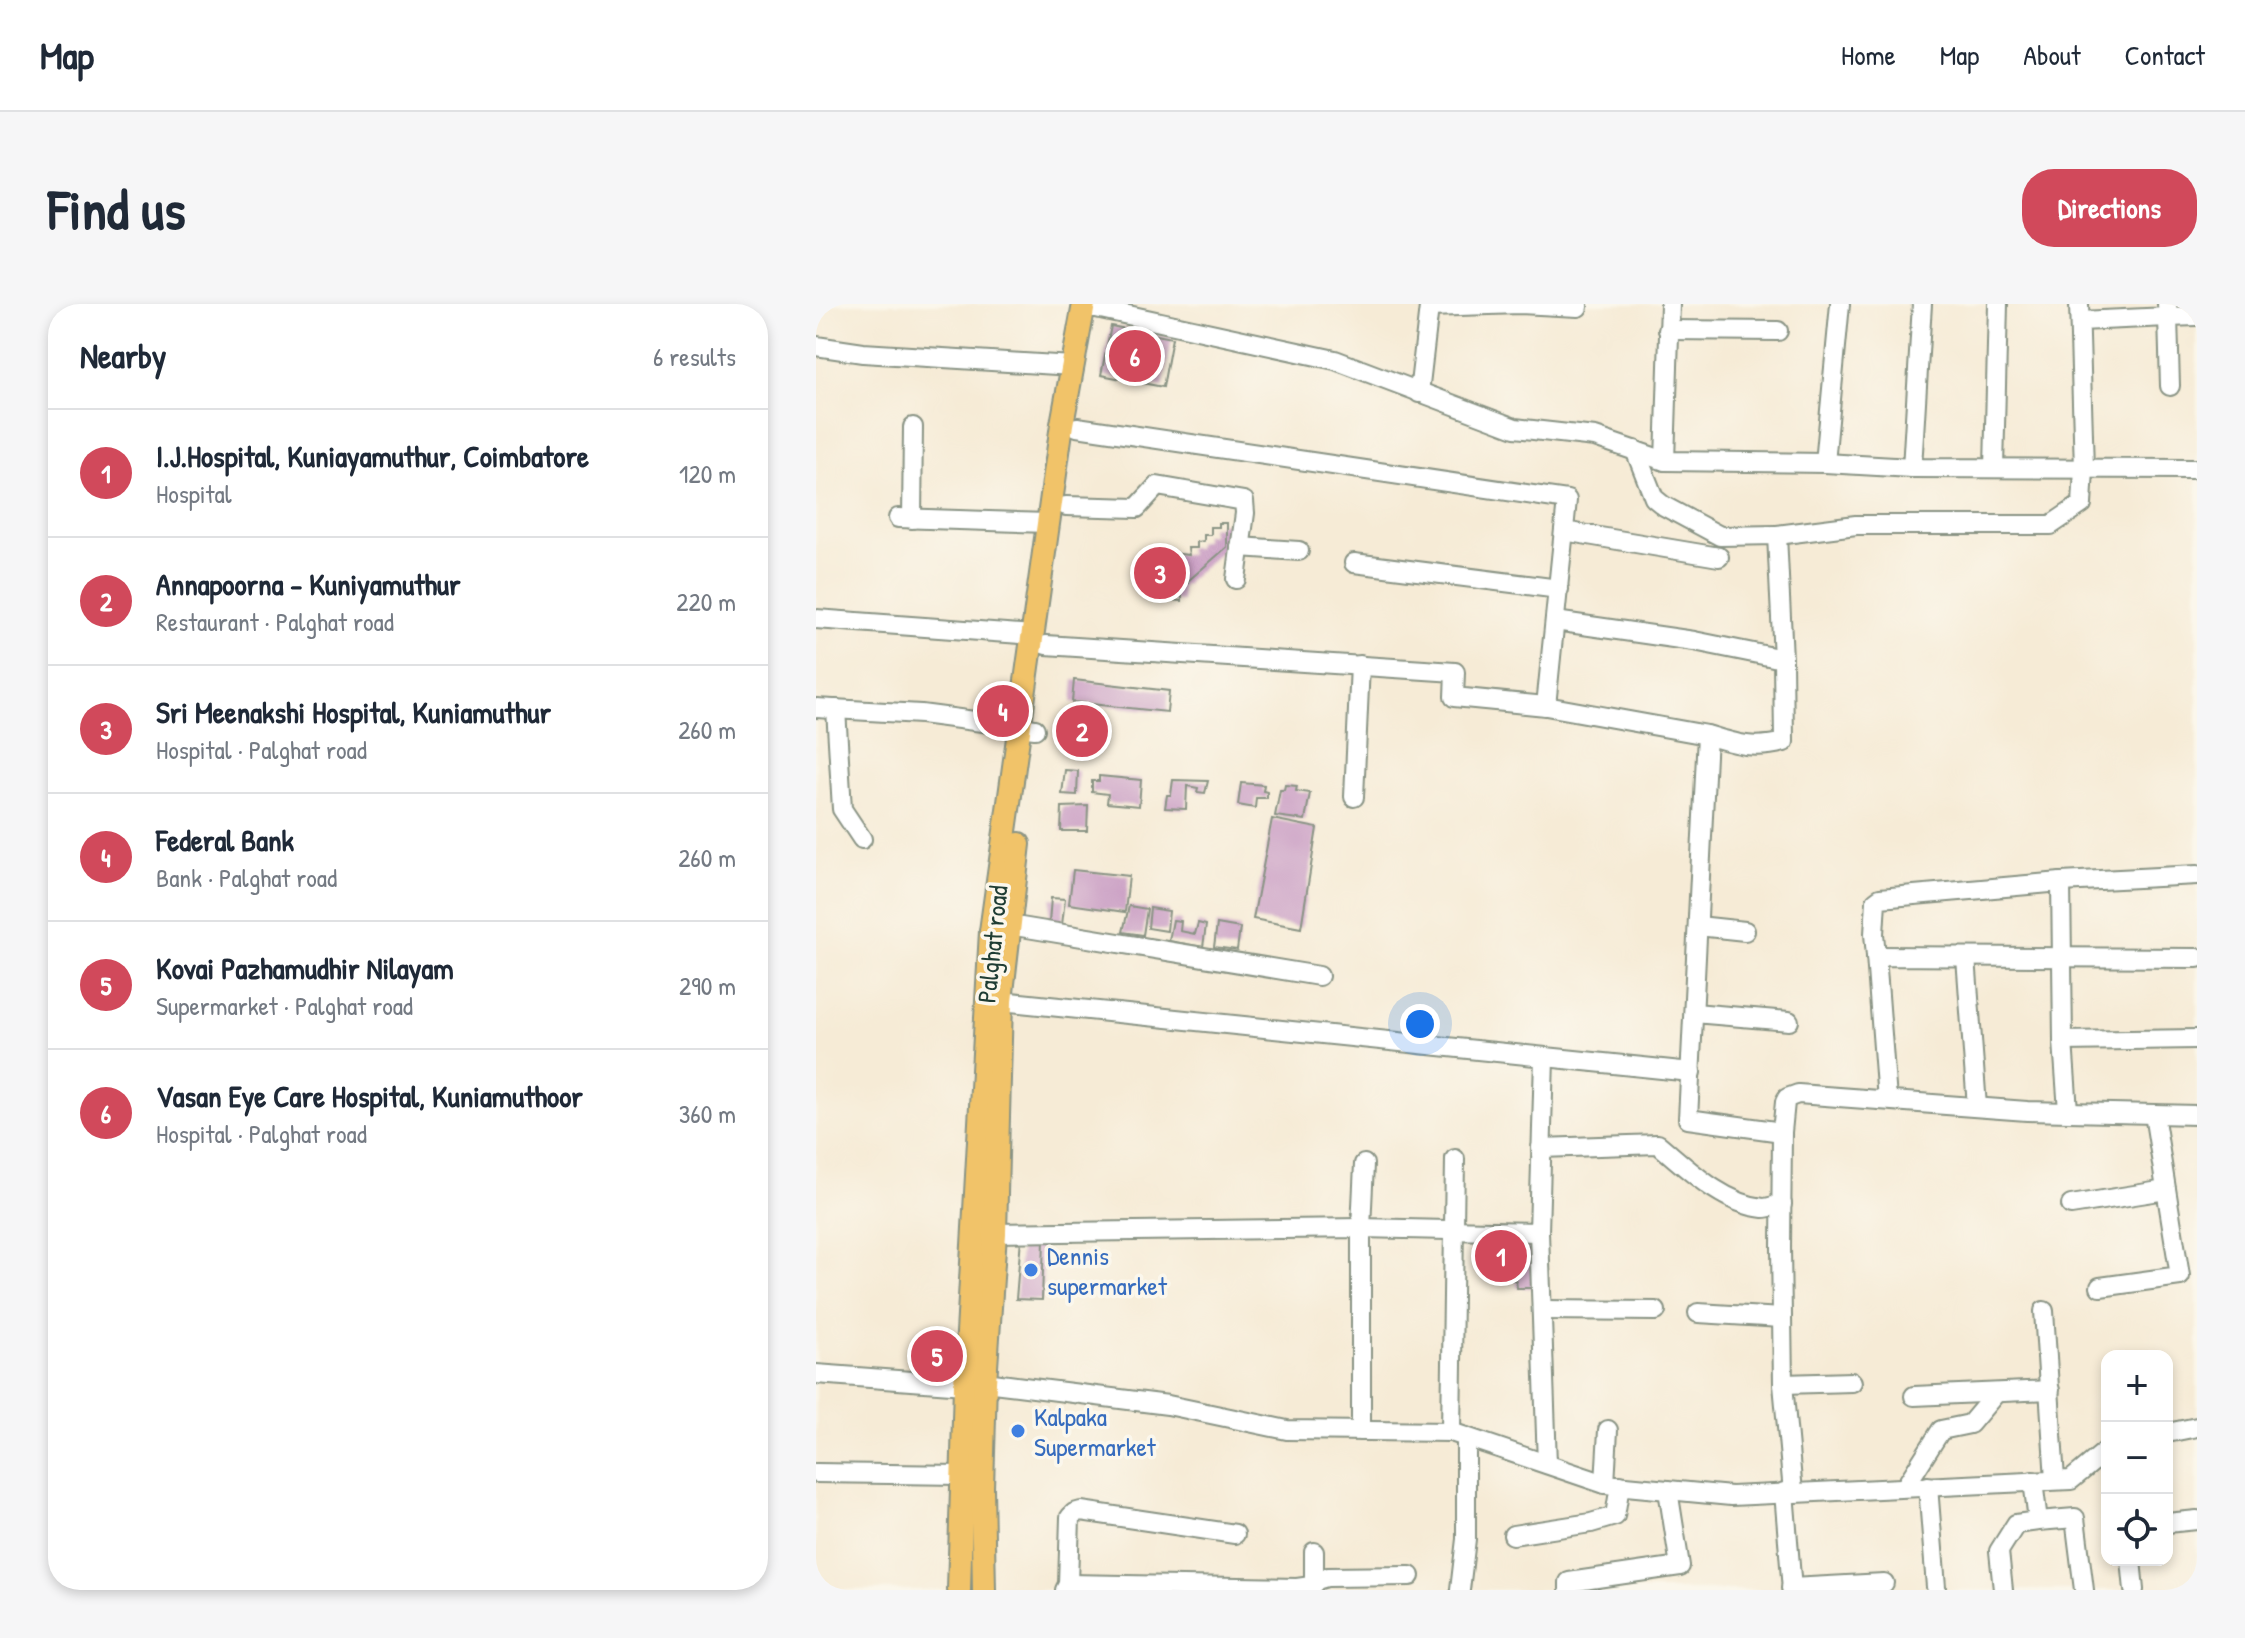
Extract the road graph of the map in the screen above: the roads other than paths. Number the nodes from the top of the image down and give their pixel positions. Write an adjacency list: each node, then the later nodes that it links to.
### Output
1 (1520, 304): 2 (street); 7 (street)
2 (1578, 304)
3 (1670, 304): 12 (street)
4 (1840, 304): 22 (street)
5 (1922, 304): 23 (street)
6 (1998, 304): 24 (street)
7 (1440, 305): 17 (street)
8 (1090, 306): 15 (main road, Palghat road); 17 (street); 19 (main road, Palghat road)
9 (2168, 311): 10 (street); 11 (street); 16 (street)
10 (2080, 312): 25 (street)
11 (2197, 316)
12 (1668, 330): 13 (street); 21 (street)
13 (1778, 331)
14 (816, 346): 15 (street)
15 (1073, 366): 28 (main road, Palghat road)
16 (2170, 386)
17 (1419, 393): 20 (street)
18 (913, 427): 28 (street)
19 (1077, 427): 27 (main road, Palghat road); 29 (street)
20 (1635, 450): 21 (street); 30 (street)
21 (1665, 461): 22 (street)
22 (1825, 463): 23 (street)
23 (1912, 468): 24 (street)
24 (1994, 468): 25 (street)
25 (2084, 469): 26 (street); 30 (street)
26 (2197, 469)
27 (1066, 506): 31 (street); 39 (main road, Palghat road)
28 (1048, 523): 39 (main road, Palghat road)
29 (1564, 531): 33 (street); 36 (street)
30 (1777, 535): 40 (street)
31 (1240, 547): 32 (street); 35 (street)
32 (1299, 551)
33 (1719, 557)
34 (1354, 563): 36 (street)
35 (1236, 579)
36 (1559, 589): 38 (street)
37 (816, 619): 39 (street)
38 (1555, 621): 40 (street); 42 (street)
39 (1040, 640): 41 (street); 45 (main road, Palghat road)
40 (1783, 659): 46 (street)
41 (1360, 665): 42 (street); 47 (street)
42 (1546, 706): 46 (street)
43 (816, 708): 44 (street)
44 (836, 709): 45 (street); 48 (street)
45 (1027, 729): 51 (main road, Palghat road); 90 (main road, Palghat road)
46 (1707, 735): 52 (street)
47 (1354, 797)
48 (862, 839)
49 (2197, 875): 50 (street)
50 (2061, 882): 54 (street); 56 (street)
51 (1009, 925): 58 (street); 59 (main road, Palghat road)
52 (1698, 926): 53 (street); 60 (street)
53 (1745, 931)
54 (1876, 956): 55 (street); 66 (street)
55 (1966, 957): 56 (street); 67 (street)
56 (2061, 958): 57 (street); 63 (street)
57 (2197, 958)
58 (1319, 976)
59 (1001, 1001): 64 (street); 81 (main road, Palghat road)
60 (1694, 1013): 61 (street); 65 (street)
61 (1789, 1021)
62 (2197, 1039): 63 (street)
63 (2063, 1041): 68 (street)
64 (1544, 1058): 65 (street); 72 (street)
65 (1691, 1072): 71 (street)
66 (1887, 1100): 67 (street); 71 (street)
67 (1977, 1107): 68 (street)
68 (2068, 1111): 69 (street)
69 (2154, 1114): 70 (street); 75 (street)
70 (2197, 1115)
71 (1782, 1132): 76 (street)
72 (1541, 1148): 76 (street); 80 (street)
73 (1455, 1159): 79 (street)
74 (1364, 1164): 78 (street)
75 (2166, 1190): 77 (street); 82 (street)
76 (1782, 1204): 87 (street)
77 (2071, 1205)
78 (1361, 1228): 79 (street); 81 (street); 99 (street)
79 (1453, 1230): 80 (street); 101 (street)
80 (1539, 1232): 83 (street)
81 (995, 1233): 90 (main road, Palghat road)
82 (2100, 1287)
83 (1542, 1310): 84 (street); 103 (street)
84 (1656, 1311)
85 (2044, 1311): 92 (street)
86 (1698, 1313): 87 (street)
87 (1782, 1318): 91 (street)
88 (816, 1374): 90 (street)
89 (1852, 1382): 91 (street)
90 (975, 1384): 99 (street); 105 (main road, Palghat road); 127 (main road, Palghat road)
91 (1783, 1384): 112 (street)
92 (2050, 1390): 93 (street); 106 (street)
93 (1996, 1393): 94 (street); 98 (street)
94 (1934, 1395): 95 (street); 98 (street)
95 (1914, 1396)
96 (2197, 1427): 100 (street)
97 (1608, 1430): 108 (street)
98 (1941, 1430): 110 (street)
99 (1361, 1431): 101 (street)
100 (2173, 1432)
101 (1458, 1434): 103 (street); 128 (street)
102 (2101, 1455): 106 (street)
103 (1547, 1464): 108 (street)
104 (816, 1473): 105 (street)
105 (962, 1475): 126 (main road, Palghat road)
106 (2055, 1480): 107 (street)
107 (2033, 1481): 109 (street); 114 (street)
108 (1613, 1484): 111 (street); 117 (street)
109 (1928, 1486): 110 (street); 124 (street)
110 (1905, 1487): 112 (street)
111 (1668, 1490): 112 (street); 129 (street)
112 (1788, 1492): 125 (street)
113 (2197, 1520): 115 (street)
114 (2038, 1521): 130 (street); 131 (street)
115 (2173, 1522)
116 (1235, 1534): 123 (street)
117 (1513, 1535)
118 (1314, 1552): 121 (street)
119 (2132, 1566): 132 (street)
120 (1410, 1576): 121 (street)
121 (1314, 1583): 123 (street)
122 (1884, 1583): 125 (street)
123 (1066, 1587)
124 (1936, 1587)
125 (1792, 1589)
126 (959, 1590)
127 (984, 1590)
128 (1460, 1590)
129 (1569, 1590)
130 (2003, 1590)
131 (2084, 1590)
132 (2134, 1590)

